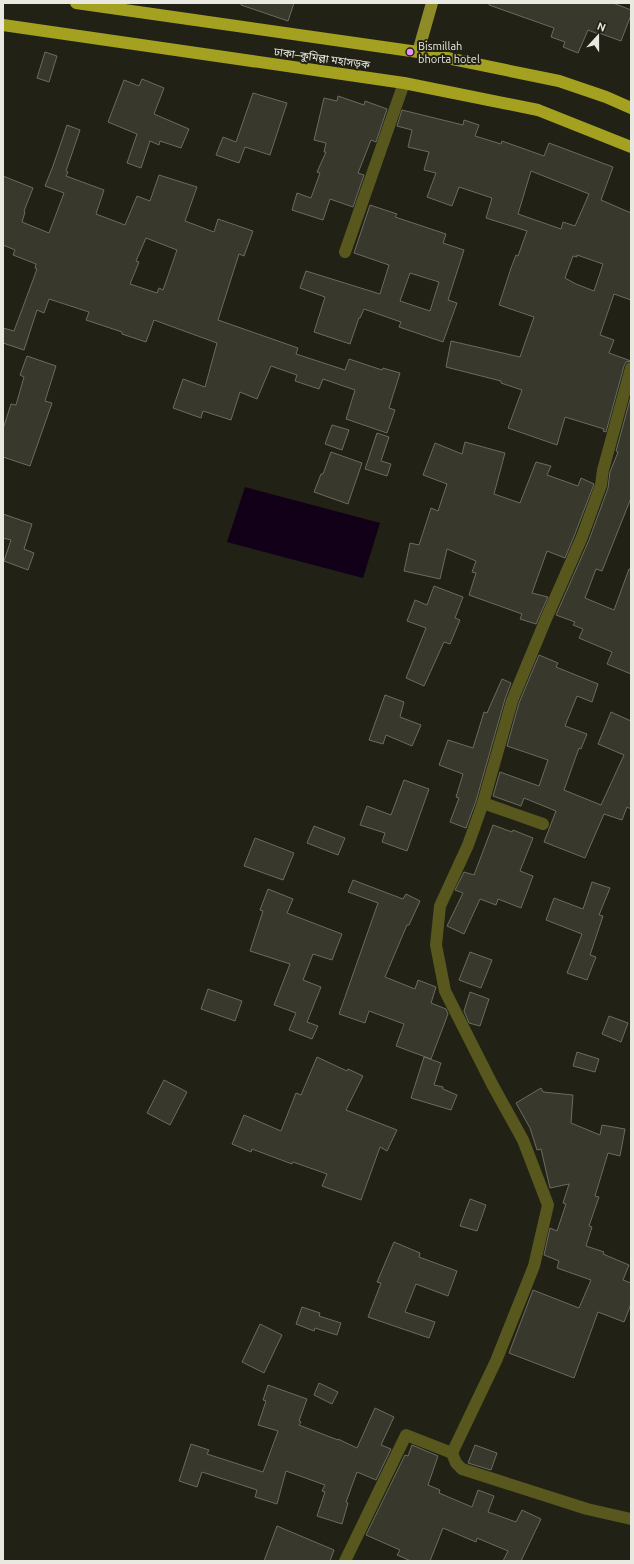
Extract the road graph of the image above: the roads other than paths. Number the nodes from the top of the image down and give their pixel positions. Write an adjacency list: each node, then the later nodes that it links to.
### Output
1 (76, 3): 4 (highway, ঢাকা–কুমিল্লা মহাসড়ক)
2 (432, 3): 4 (main road)
3 (3, 25): 5 (highway, ঢাকা–কুমিল্লা মহাসড়ক)
4 (418, 52): 6 (highway, ঢাকা–কুমিল্লা মহাসড়ক)
5 (404, 83): 7 (highway, ঢাকা–কুমিল্লা মহাসড়ক); 8 (street)
6 (631, 108)
7 (631, 147)
8 (345, 252)
9 (631, 368): 10 (street)
10 (629, 382): 11 (street)
11 (483, 803): 12 (street); 13 (street)
12 (544, 824)
13 (452, 1453): 14 (street); 15 (street)
14 (631, 1519)
15 (345, 1561)

